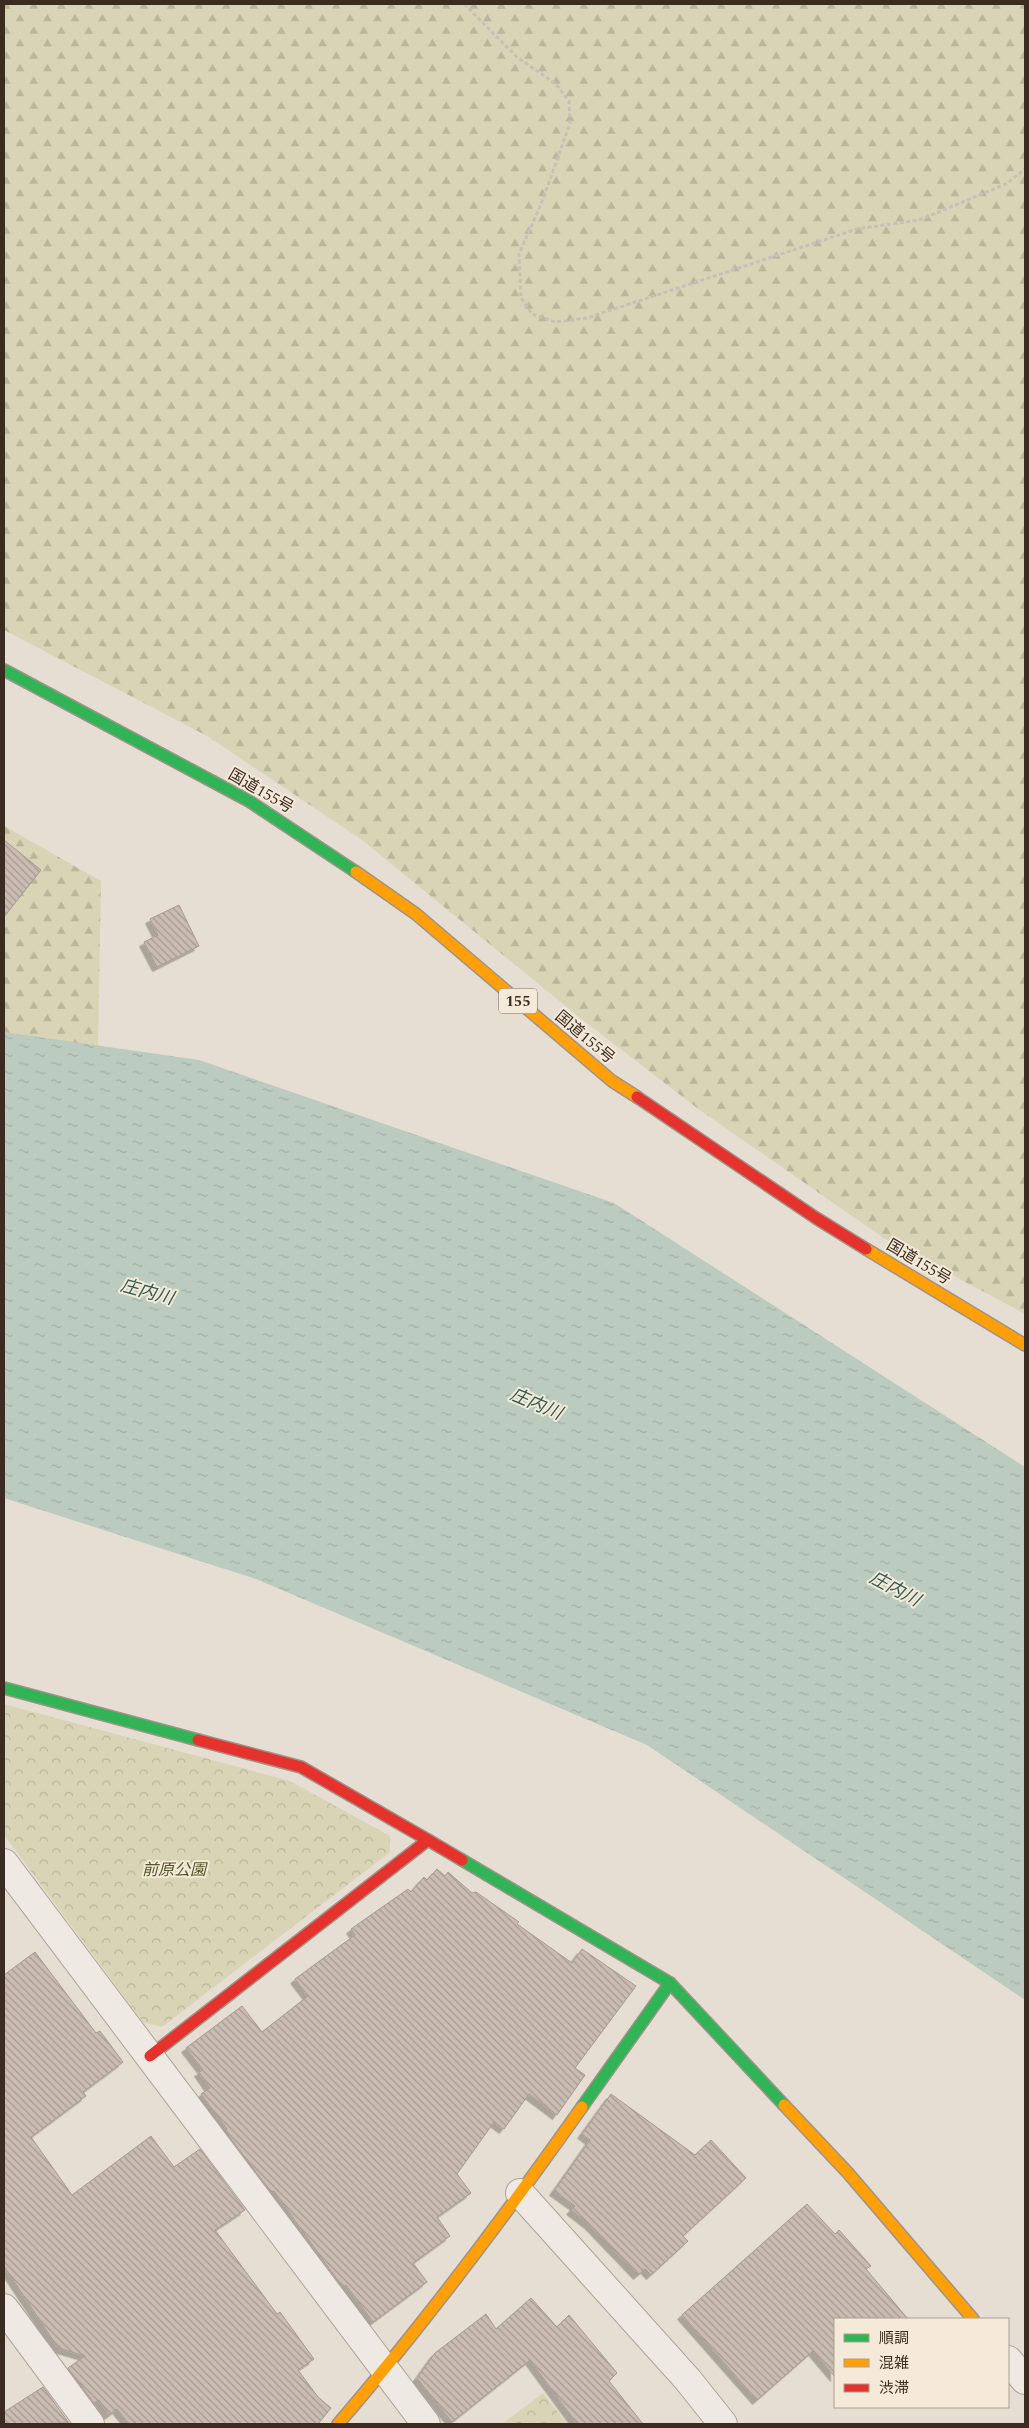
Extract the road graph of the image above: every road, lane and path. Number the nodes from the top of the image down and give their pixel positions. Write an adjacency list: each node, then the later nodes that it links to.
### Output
1 (464, 4): 2 (path)
2 (1025, 170)
3 (4, 670): 4 (main road, 国道155号 / 155)
4 (1025, 1345)
5 (4, 1688): 6 (main road)
6 (428, 1840): 8 (main road); 9 (main road)
7 (4, 1862): 9 (street)
8 (670, 1983): 10 (main road); 12 (main road)
9 (150, 2056): 14 (street)
10 (520, 2193): 14 (main road); 19 (street)
11 (4, 2308): 16 (street)
12 (972, 2318)
13 (1009, 2361): 15 (street)
14 (386, 2370): 17 (main road); 18 (street)
15 (1025, 2380)
16 (90, 2424)
17 (338, 2424)
18 (426, 2424)
19 (723, 2424)

